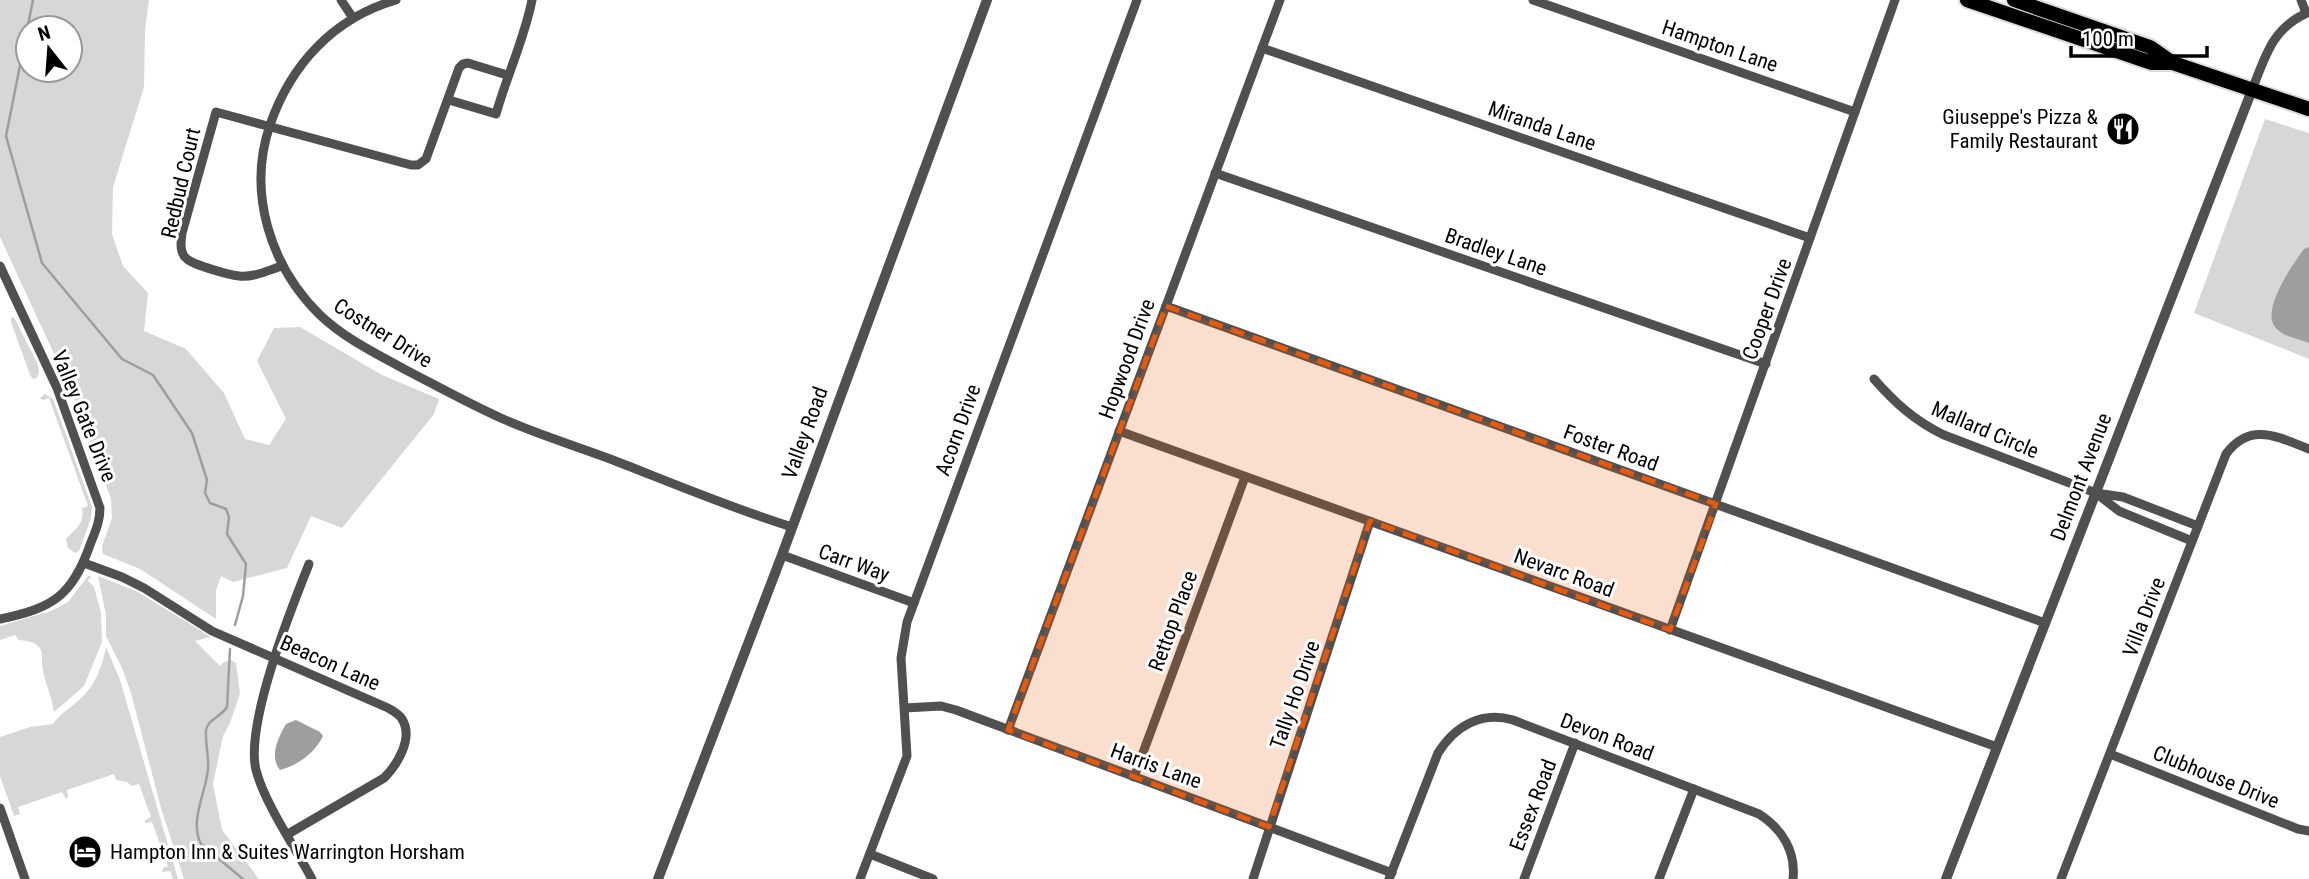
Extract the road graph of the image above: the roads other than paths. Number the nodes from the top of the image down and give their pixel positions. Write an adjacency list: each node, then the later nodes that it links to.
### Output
1 (341, 0): 13 (street)
2 (396, 0): 13 (street, Costner Drive)
3 (532, 0): 16 (street)
4 (987, 0): 36 (street, Valley Road)
5 (1137, 0): 41 (street, Acorn Drive)
6 (1280, 0): 14 (street, Hopwood Drive)
7 (1532, 0): 20 (street, Hampton Lane)
8 (1895, 0): 20 (street, Cooper Drive)
9 (1967, 0): 15 (main road)
10 (2014, 0): 15 (main road)
11 (2301, 0): 12 (street)
12 (2308, 13): 17 (street)
13 (353, 18): 21 (street, Costner Drive)
14 (1262, 48): 22 (street, Hopwood Drive); 23 (street, Miranda Lane)
15 (2173, 63): 17 (main road)
16 (507, 75): 18 (street); 18 (street)
17 (2252, 90): 19 (main road); 32 (street, Delmont Avenue)
18 (449, 100): 21 (street)
19 (2309, 109)
20 (1855, 112): 23 (street, Cooper Drive)
21 (269, 128): 25 (street, Costner Drive); 25 (street, Redbud Court)
22 (1215, 173): 26 (street, Hopwood Drive); 27 (street, Bradley Lane)
23 (1811, 238): 27 (street, Cooper Drive)
24 (0, 266): 39 (street, Valley Gate Drive)
25 (282, 266): 36 (street, Costner Drive)
26 (1166, 306): 29 (street, Hopwood Drive); 33 (street, Foster Road)
27 (1766, 364): 33 (street, Cooper Drive)
28 (1874, 379): 32 (street, Mallard Circle)
29 (1119, 431): 31 (street, Nevarc Road); 47 (street, Hopwood Drive)
30 (2309, 449): 35 (street, Villa Drive)
31 (1245, 477): 34 (street, Nevarc Road); 51 (street, Rettop Place)
32 (2095, 494): 35 (street); 37 (street); 43 (street, Delmont Avenue)
33 (1716, 504): 43 (street, Foster Road); 44 (street, Cooper Drive)
34 (1370, 521): 44 (street, Nevarc Road); 54 (street, Tally Ho Drive)
35 (2198, 526): 37 (street, Villa Drive)
36 (792, 527): 38 (street, Valley Road)
37 (2192, 541): 50 (street, Villa Drive)
38 (782, 555): 41 (street, Carr Way); 61 (street, Valley Road)
39 (84, 563): 42 (street, Valley Gate Drive); 45 (street, Beacon Lane)
40 (309, 564): 45 (street)
41 (914, 603): 46 (street, Acorn Drive)
42 (0, 619)
43 (2045, 623): 49 (street, Delmont Avenue)
44 (1670, 630): 49 (street, Nevarc Road)
45 (274, 657): 56 (street); 56 (street, Beacon Lane)
46 (905, 708): 47 (street, Harris Lane); 57 (street, Acorn Drive)
47 (1008, 730): 51 (street, Harris Lane)
48 (1575, 743): 52 (street, Devon Road); 58 (street, Devon Road); 65 (street, Essex Road)
49 (1997, 747): 68 (street, Delmont Avenue)
50 (2110, 754): 55 (street, Clubhouse Drive); 69 (street, Villa Drive)
51 (1134, 777): 54 (street, Harris Lane)
52 (1694, 789): 66 (street); 67 (street, Devon Road)
53 (0, 808): 59 (street)
54 (1269, 827): 58 (street, Harris Lane); 64 (street, Tally Ho Drive)
55 (2309, 831)
56 (288, 834): 60 (street)
57 (870, 854): 62 (street, Acorn Drive); 63 (street)
58 (1390, 876)
59 (25, 879)
60 (312, 879)
61 (658, 879)
62 (860, 879)
63 (933, 879)
64 (1253, 879)
65 (1524, 879)
66 (1659, 879)
67 (1793, 879)
68 (1946, 879)
69 (2061, 879)

